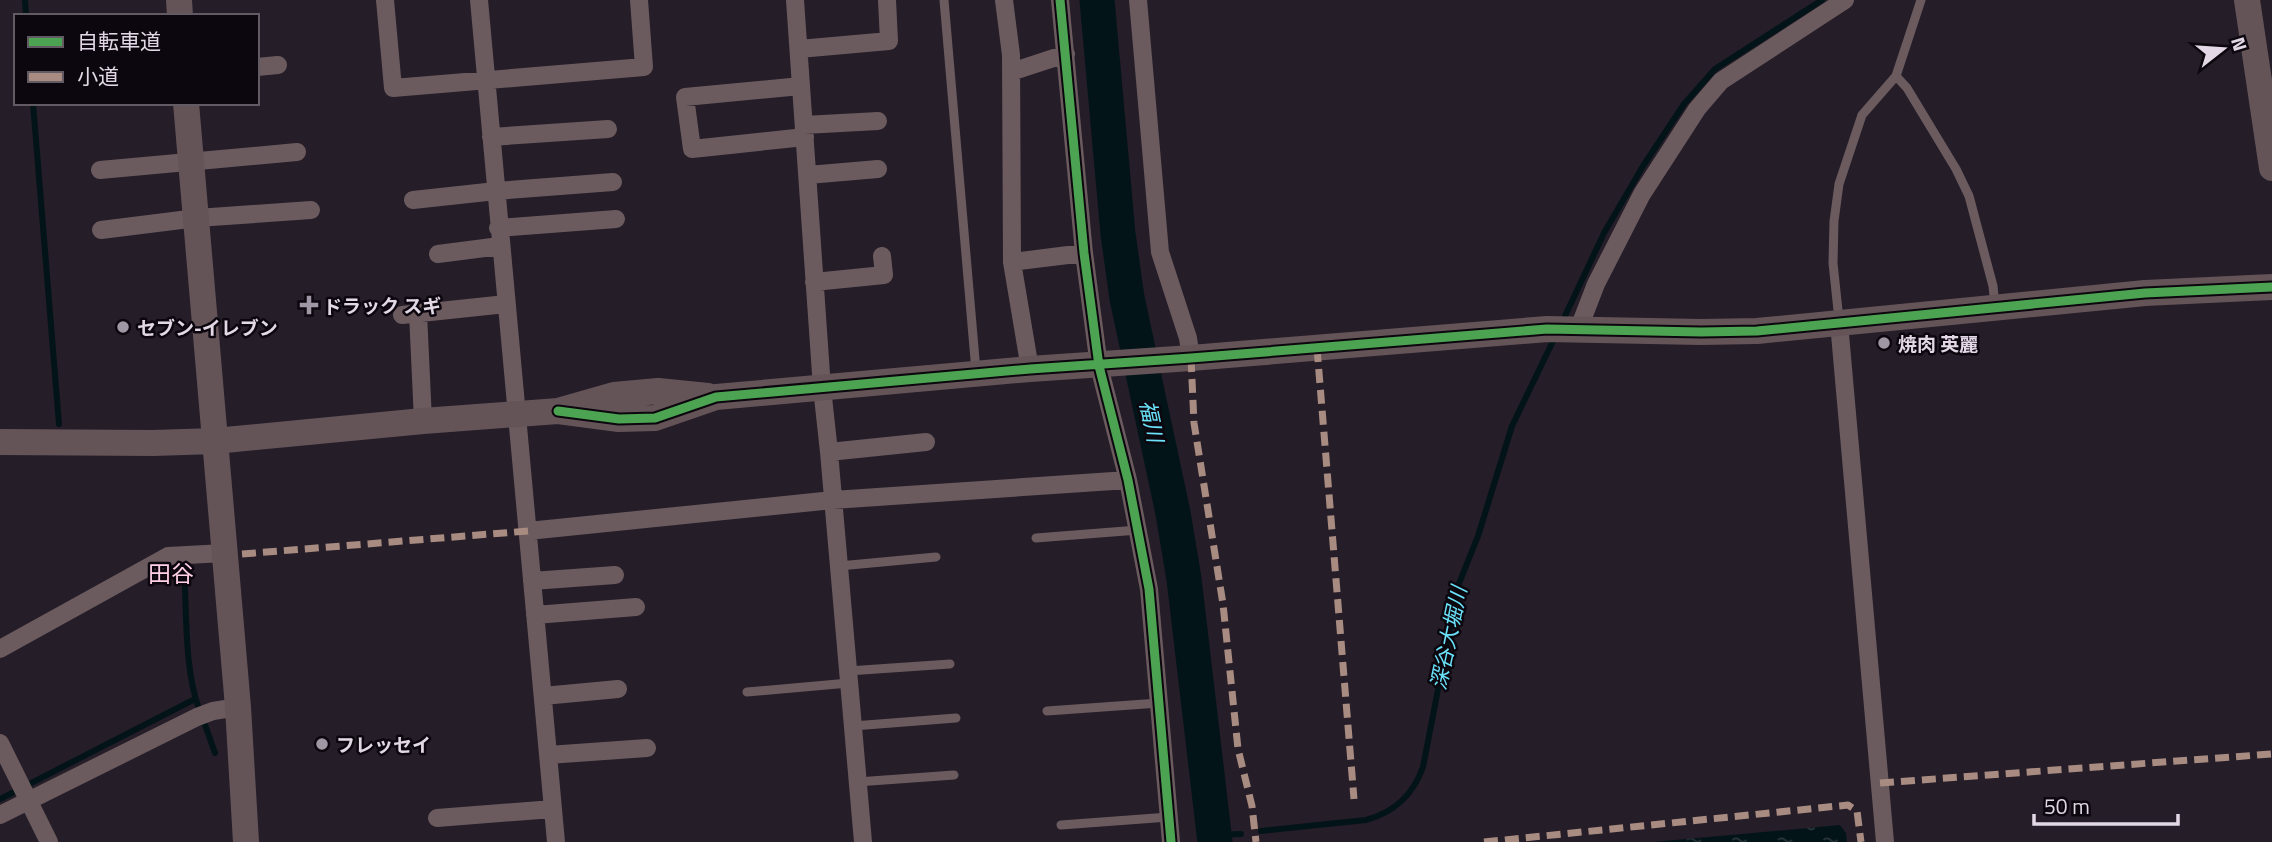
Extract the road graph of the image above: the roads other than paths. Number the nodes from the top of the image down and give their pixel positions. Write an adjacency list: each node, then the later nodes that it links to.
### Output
1 (385, 0): 19 (street)
2 (479, 0): 19 (street)
3 (639, 0): 19 (street)
4 (795, 0): 13 (street)
5 (887, 0): 13 (street)
6 (944, 0): 53 (lane)
7 (1004, 0): 17 (street)
8 (1060, 0): 14 (street)
9 (1138, 0): 50 (street)
10 (1845, 0): 49 (street)
11 (1921, 0): 18 (lane)
12 (2248, 0): 28 (street)
13 (799, 49): 20 (street)
14 (1066, 54): 17 (street); 40 (street)
15 (278, 65): 16 (street)
16 (259, 67)
17 (1011, 72): 43 (street)
18 (1896, 76): 47 (lane); 48 (lane)
19 (486, 80): 25 (street)
20 (802, 86): 24 (street); 24 (street)
21 (186, 105): 27 (street)
22 (878, 121): 24 (street)
23 (608, 129): 25 (street)
24 (805, 131): 31 (street)
25 (491, 137): 33 (street)
26 (297, 152): 27 (street)
27 (190, 162): 30 (street); 36 (street)
28 (2272, 168)
29 (878, 169): 31 (street)
30 (100, 170)
31 (808, 175): 44 (street)
32 (613, 182): 33 (street)
33 (496, 191): 34 (street); 39 (street)
34 (413, 200)
35 (311, 210): 36 (street)
36 (197, 218): 38 (street); 57 (street)
37 (616, 219): 39 (street)
38 (101, 230)
39 (499, 237): 41 (street); 46 (street)
40 (1084, 253): 43 (street); 51 (street)
41 (438, 254)
42 (882, 256): 44 (street)
43 (1012, 262): 52 (street)
44 (814, 282): 54 (street)
45 (2272, 287): 47 (street)
46 (506, 304): 55 (street); 56 (street)
47 (1996, 308): 48 (street)
48 (1839, 323): 49 (street); 100 (street)
49 (1579, 328): 50 (street)
50 (1183, 359): 51 (street)
51 (1104, 365): 52 (street); 61 (street)
52 (1030, 369): 53 (street)
53 (976, 374): 54 (street)
54 (822, 388): 55 (street); 60 (street)
55 (518, 415): 56 (street); 64 (street)
56 (423, 421): 57 (street)
57 (215, 441): 58 (street); 66 (street)
58 (0, 442)
59 (926, 442): 60 (street)
60 (829, 452): 62 (street)
61 (1128, 480): 62 (street); 63 (street)
62 (833, 500): 64 (street); 68 (street)
63 (1138, 530): 65 (lane); 79 (street)
64 (528, 531): 70 (street)
65 (1036, 538)
66 (224, 553): 73 (street); 80 (street)
67 (936, 557): 68 (lane)
68 (839, 566): 75 (street)
69 (615, 575): 70 (street)
70 (532, 581): 72 (street)
71 (636, 607): 72 (street)
72 (535, 615): 78 (street)
73 (0, 649)
74 (950, 663): 75 (lane)
75 (848, 677): 77 (lane); 83 (street)
76 (618, 689): 78 (street)
77 (747, 692)
78 (543, 696): 86 (street)
79 (1159, 703): 81 (lane); 92 (street)
80 (238, 707): 89 (street); 96 (street)
81 (1047, 711)
82 (956, 718): 83 (lane)
83 (853, 726): 88 (street)
84 (0, 743): 89 (street)
85 (647, 748): 86 (street)
86 (548, 755): 90 (street)
87 (954, 775): 88 (lane)
88 (857, 782): 98 (street)
89 (29, 800): 91 (street); 95 (street)
90 (553, 809): 93 (street); 97 (street)
91 (0, 815)
92 (1169, 817): 94 (lane); 99 (street)
93 (438, 818)
94 (1061, 825)
95 (49, 842)
96 (246, 842)
97 (556, 842)
98 (863, 842)
99 (1171, 842)
100 (1885, 842)

